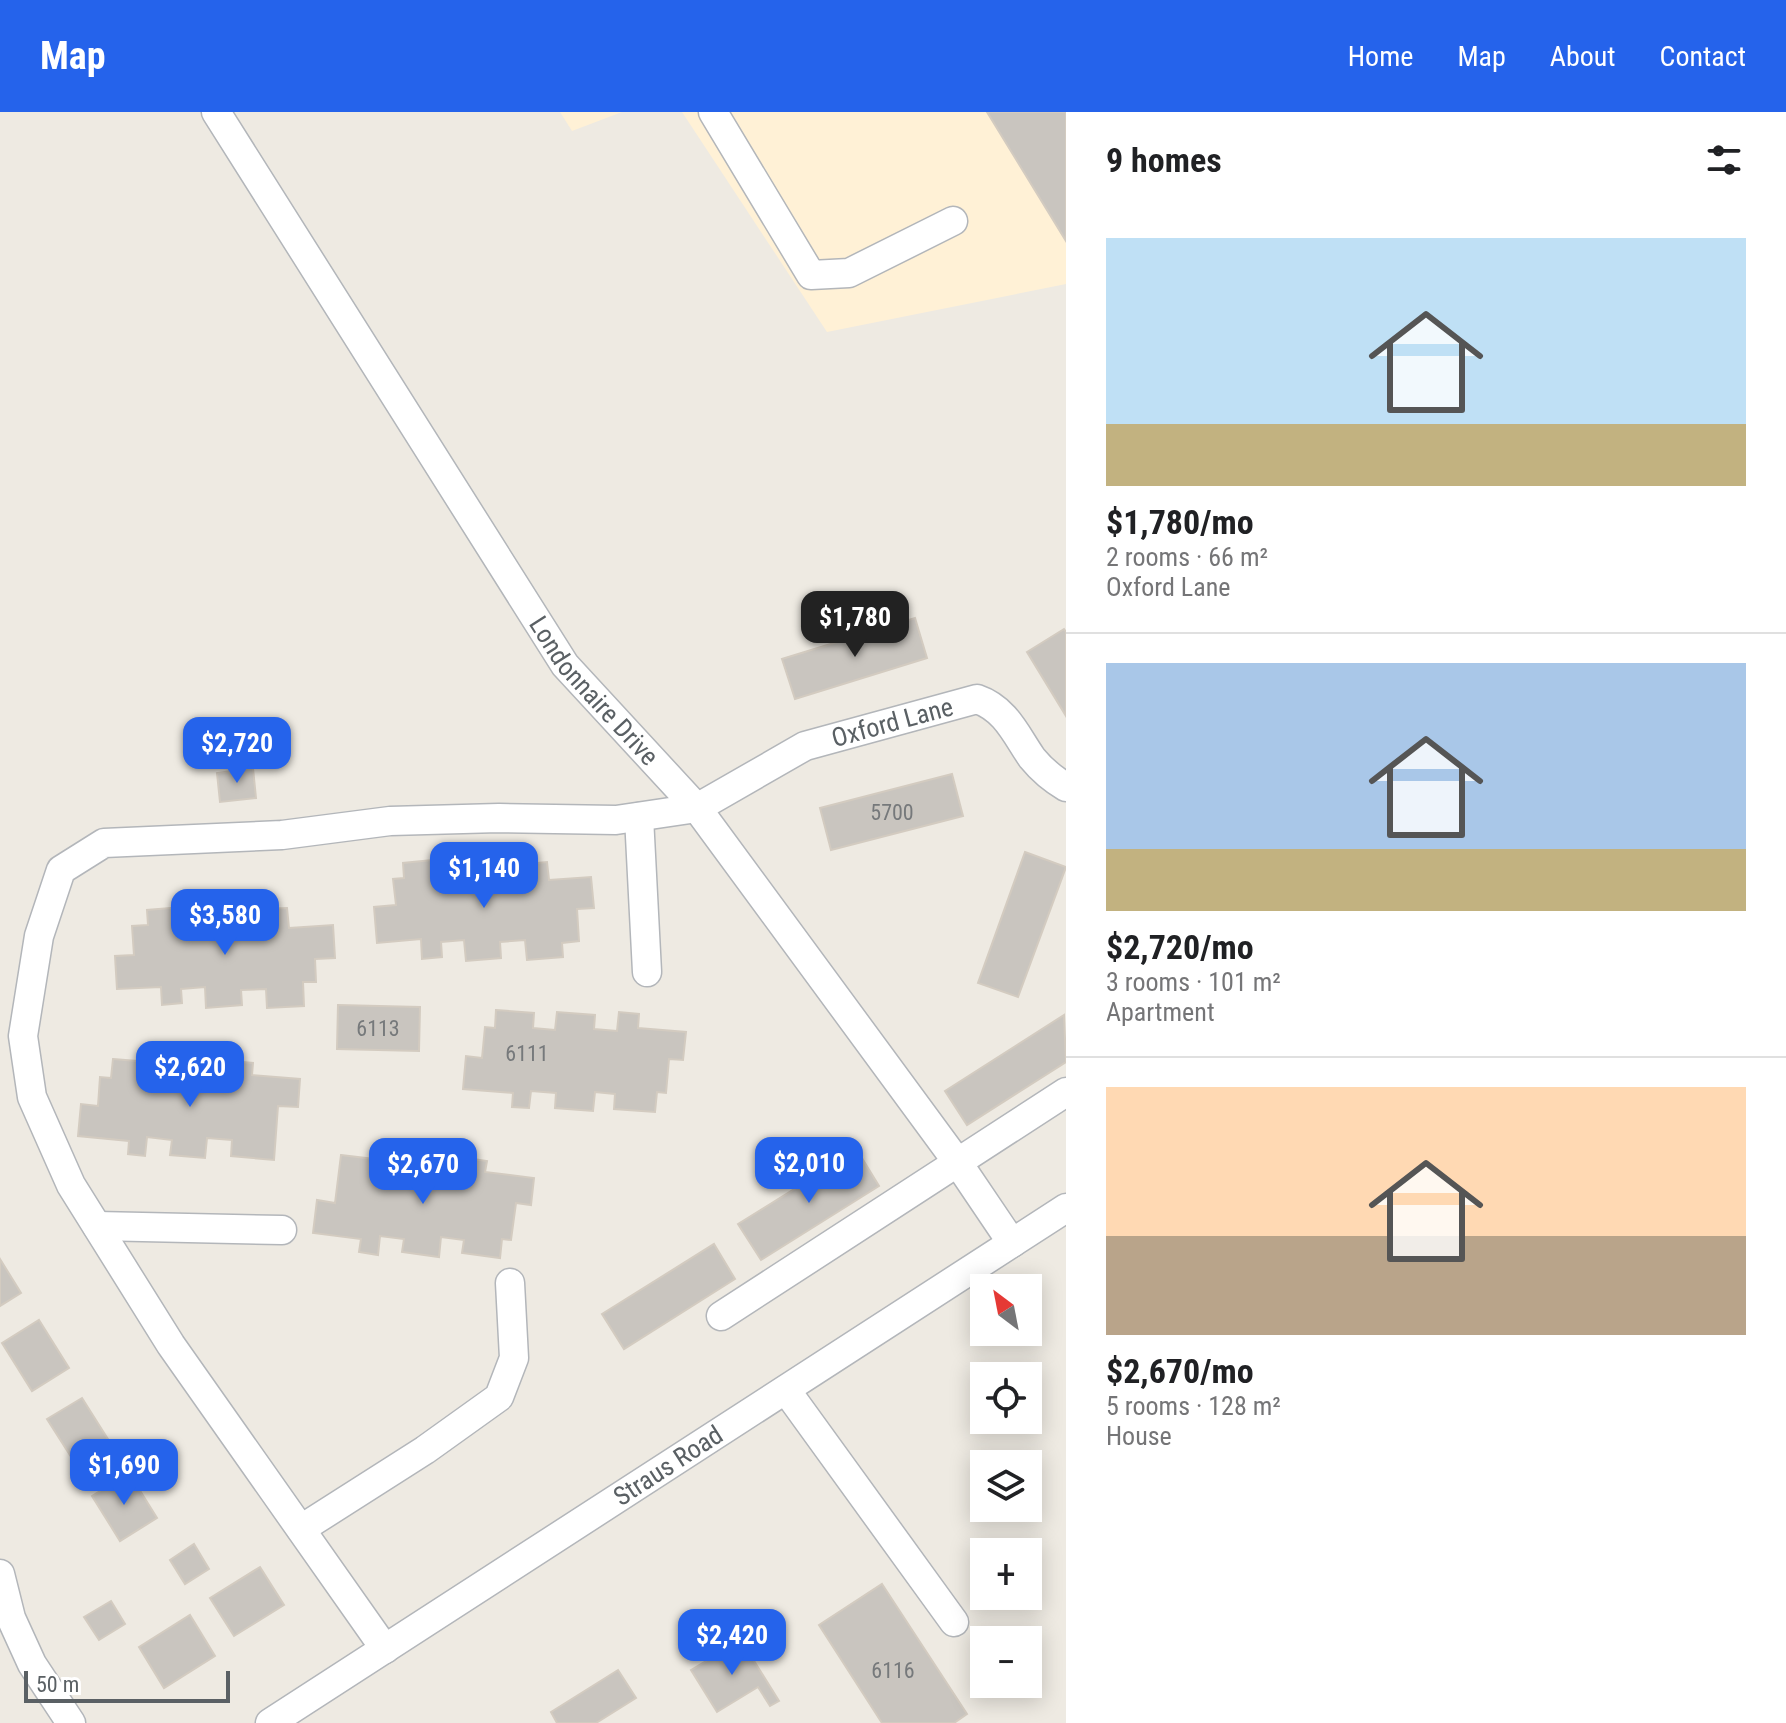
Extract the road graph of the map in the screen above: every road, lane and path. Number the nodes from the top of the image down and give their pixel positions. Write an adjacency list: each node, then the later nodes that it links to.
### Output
1 (216, 112): 5 (street, Londonnaire Drive)
2 (713, 112): 3 (street)
3 (953, 221)
4 (1066, 787): 5 (street, Oxford Lane)
5 (697, 808): 6 (street); 9 (street, Londonnaire Drive)
6 (639, 817): 7 (street); 11 (street)
7 (647, 972)
8 (1066, 1092): 9 (street)
9 (958, 1163): 13 (street, Londonnaire Drive); 15 (street)
10 (1066, 1208): 13 (street, Straus Road)
11 (97, 1226): 12 (street); 17 (street)
12 (282, 1230)
13 (1012, 1243): 16 (street, Straus Road)
14 (510, 1283): 17 (street)
15 (721, 1316)
16 (786, 1390): 19 (street); 20 (street, Straus Road)
17 (301, 1529): 20 (street)
18 (0, 1574): 21 (street)
19 (954, 1622)
20 (385, 1649): 22 (street, Straus Road)
21 (71, 1723)
22 (270, 1723)

